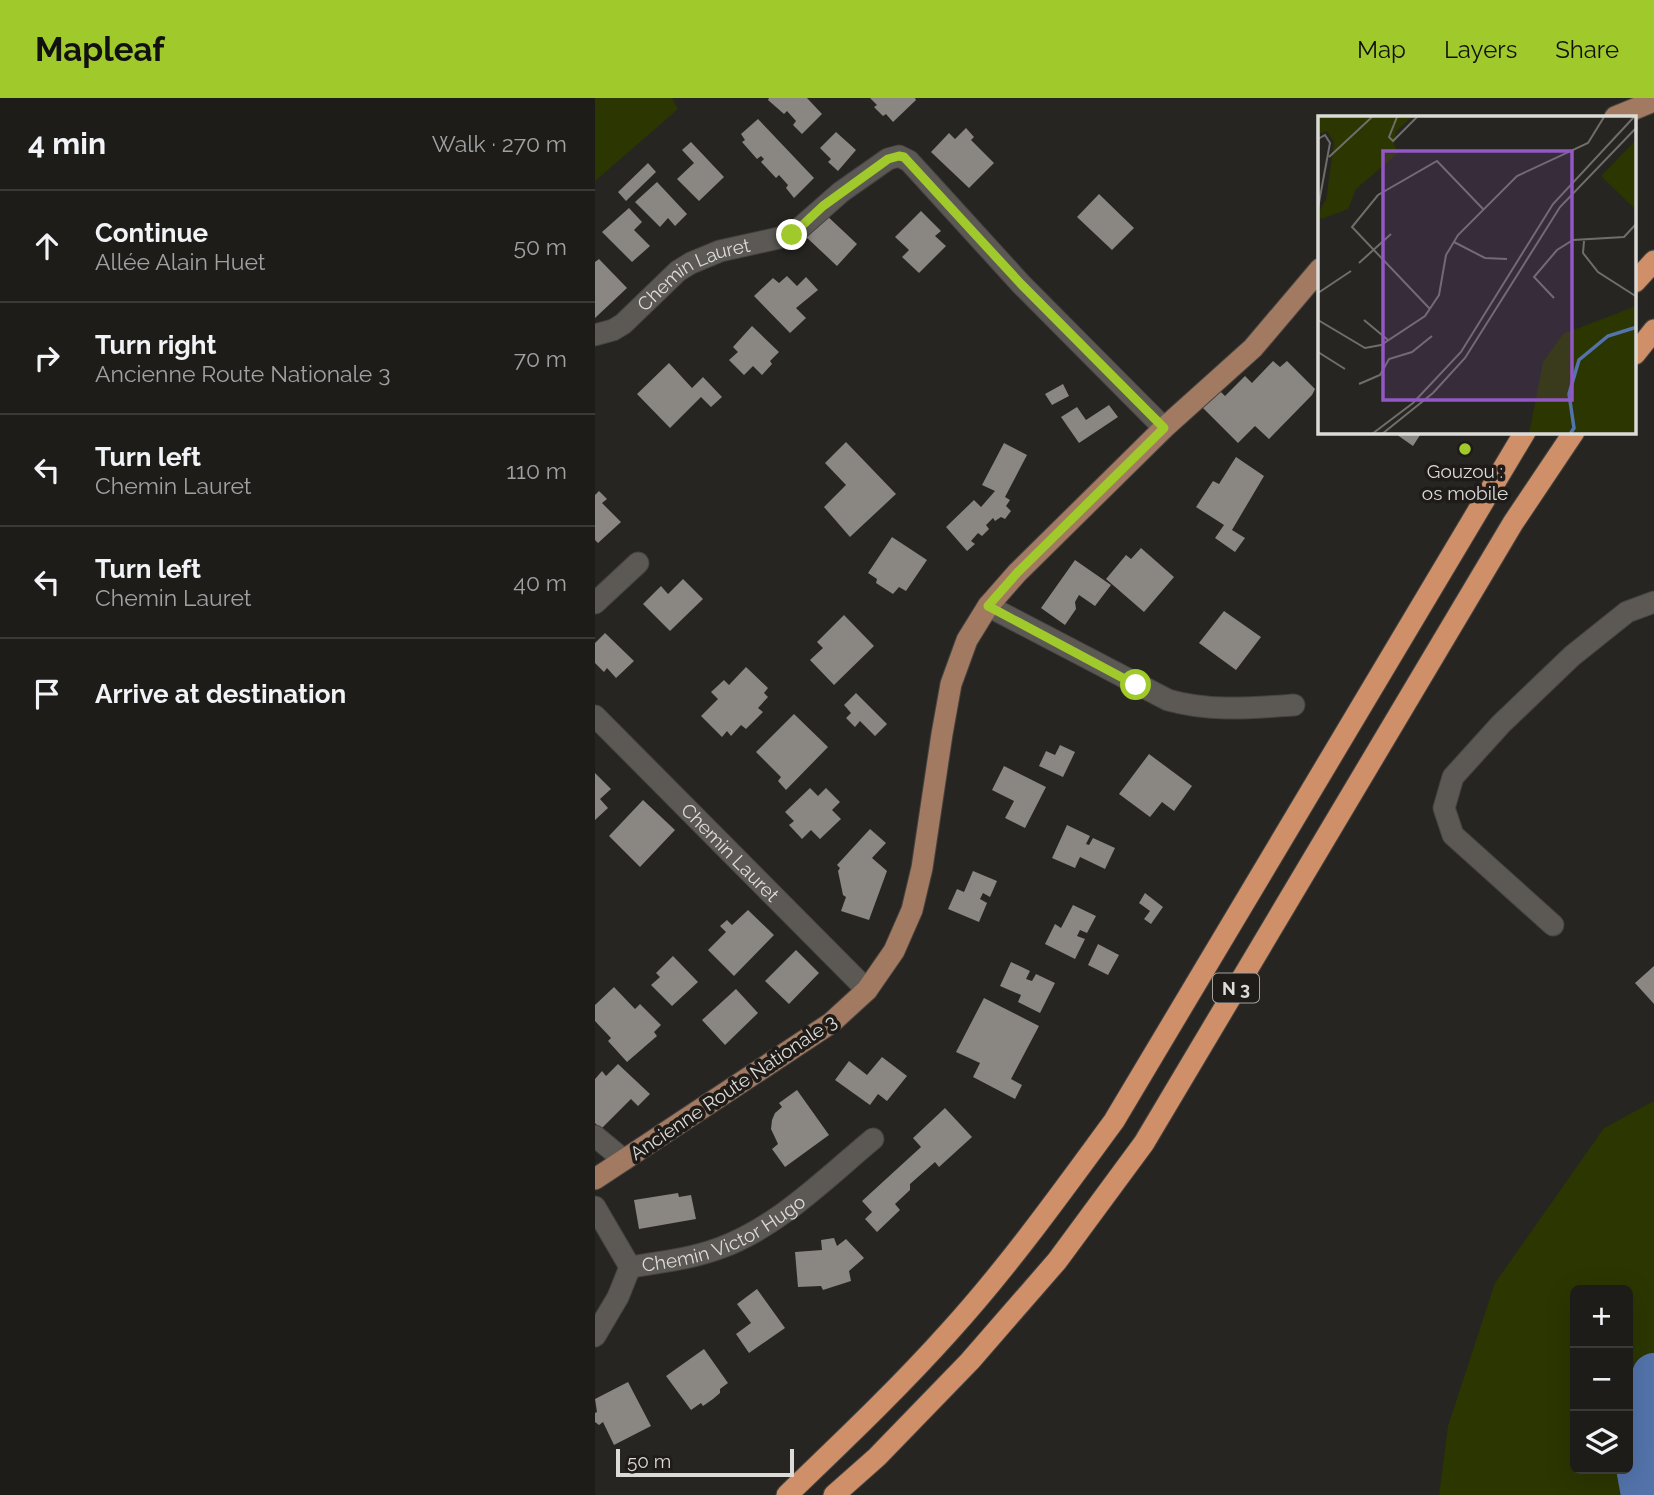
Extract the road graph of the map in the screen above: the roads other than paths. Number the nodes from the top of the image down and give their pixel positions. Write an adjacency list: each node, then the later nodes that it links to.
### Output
1 (1654, 101): 2 (main road)
2 (1617, 116)
3 (1654, 261): 5 (highway)
4 (1318, 271): 9 (main road, Ancienne Route Nationale 3)
5 (1637, 280)
6 (1654, 330): 8 (highway)
7 (595, 335): 9 (street, Chemin Lauret)
8 (1637, 351)
9 (1164, 428): 15 (main road, Ancienne Route Nationale 3)
10 (1524, 434): 27 (highway, N 3)
11 (1573, 434): 28 (highway, N 3)
12 (638, 563): 14 (street)
13 (1654, 602): 18 (street)
14 (595, 603)
15 (988, 606): 16 (street); 19 (main road, Ancienne Route Nationale 3)
16 (1294, 705)
17 (595, 716): 19 (street, Chemin Lauret)
18 (1553, 925)
19 (867, 990): 22 (main road, Ancienne Route Nationale 3)
20 (595, 1136): 22 (street)
21 (873, 1139): 25 (street, Chemin Victor Hugo)
22 (624, 1160): 23 (main road, Ancienne Route Nationale 3)
23 (595, 1179)
24 (595, 1207): 25 (street)
25 (630, 1267): 26 (street, Chemin Victor Hugo)
26 (595, 1336)
27 (787, 1495)
28 (834, 1495)

